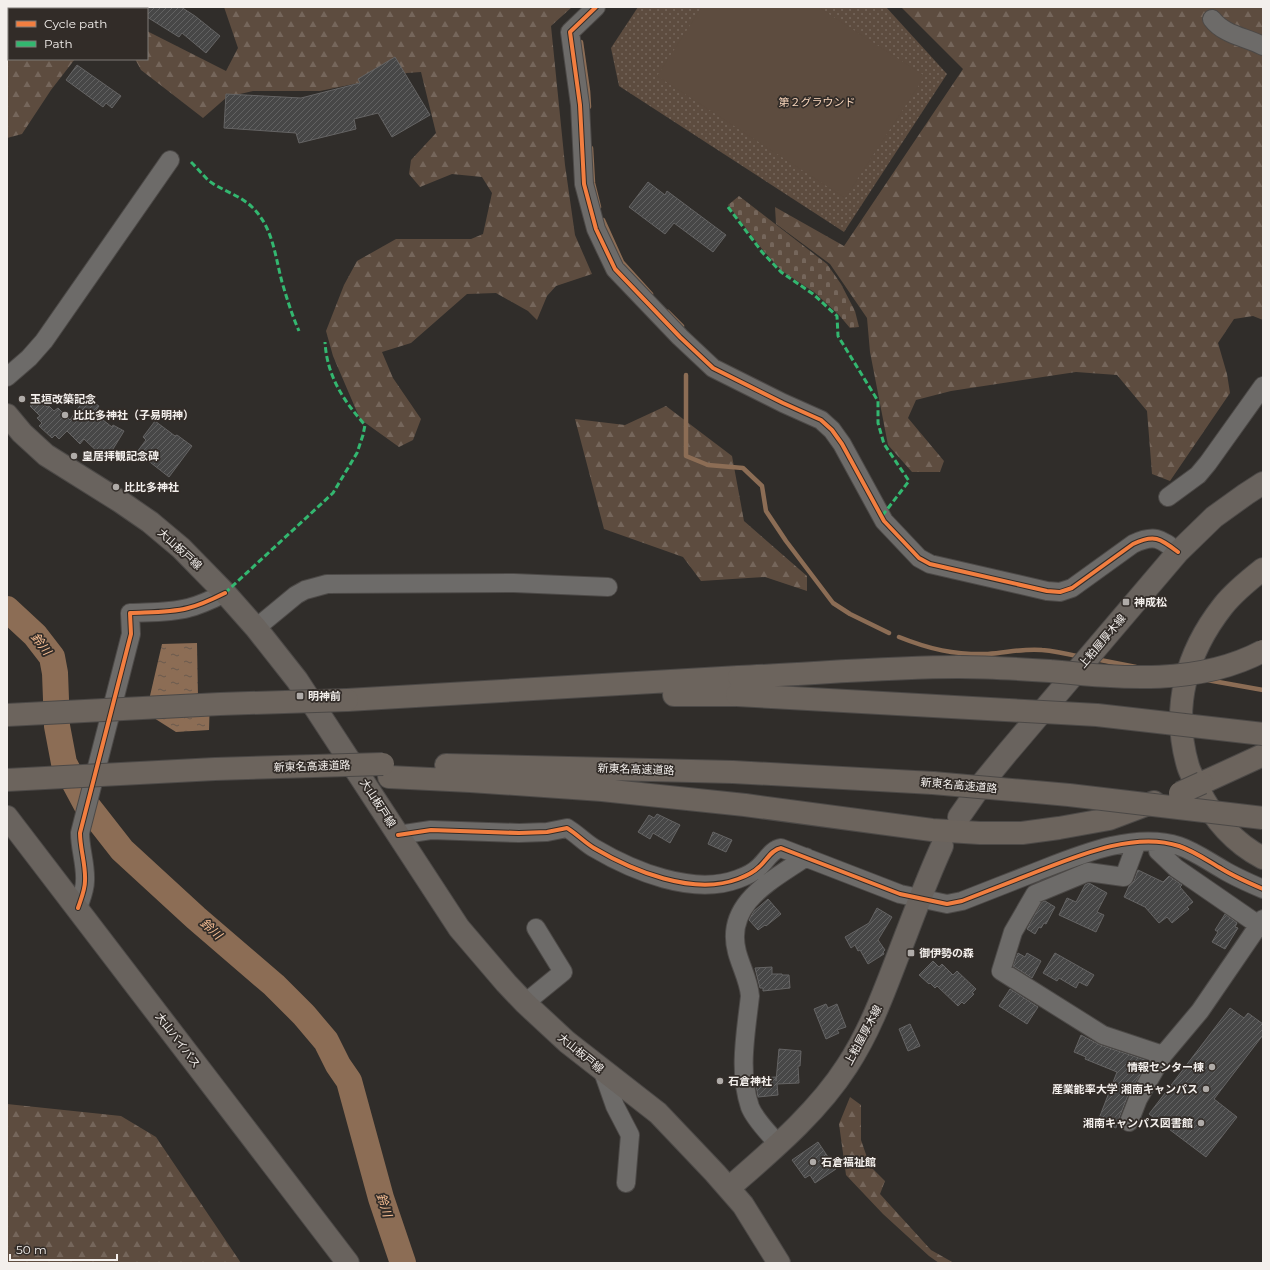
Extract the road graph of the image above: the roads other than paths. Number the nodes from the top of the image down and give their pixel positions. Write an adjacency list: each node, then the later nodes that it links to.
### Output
1 (596, 7): 10 (street)
2 (1212, 19): 3 (street)
3 (1263, 46)
4 (170, 160): 5 (street)
5 (7, 376)
6 (1263, 386): 9 (street)
7 (7, 415): 13 (main road, 大山板戸線)
8 (1263, 483): 10 (main road, 上粕屋厚木線)
9 (1168, 498)
10 (1178, 552): 23 (main road, 上粕屋厚木線)
11 (1263, 569): 30 (highway)
12 (608, 587): 14 (street)
13 (225, 593): 14 (main road, 大山板戸線); 33 (street)
14 (256, 628): 25 (main road, 大山板戸線)
15 (1263, 651): 16 (highway, bridge)
16 (738, 686): 17 (highway, bridge); 18 (highway, bridge)
17 (7, 716)
18 (1263, 734)
19 (1263, 755): 20 (highway, bridge)
20 (386, 771): 21 (highway, bridge); 24 (highway, 新東名高速道路, bridge)
21 (7, 780)
22 (7, 816): 33 (main road, 大山バイパス)
23 (959, 817)
24 (1263, 818)
25 (398, 835): 29 (street); 36 (main road, 大山板戸線)
26 (1137, 842): 27 (street); 32 (street); 37 (street)
27 (1158, 842): 31 (street); 34 (street)
28 (942, 846): 32 (main road, 上粕屋厚木線)
29 (806, 857): 32 (street); 40 (street)
30 (1263, 858)
31 (1263, 888)
32 (920, 898): 40 (main road, 上粕屋厚木線)
33 (78, 908): 43 (main road, 大山バイパス)
34 (1262, 924): 37 (street)
35 (536, 928): 36 (street)
36 (525, 1003): 38 (main road, 大山板戸線)
37 (1163, 1055): 39 (street)
38 (602, 1069): 41 (street); 42 (main road, 大山板戸線)
39 (1130, 1122)
40 (778, 1144): 42 (main road, 上粕屋厚木線)
41 (626, 1183)
42 (729, 1188): 44 (main road, 大山板戸線)
43 (348, 1263)
44 (779, 1263)

